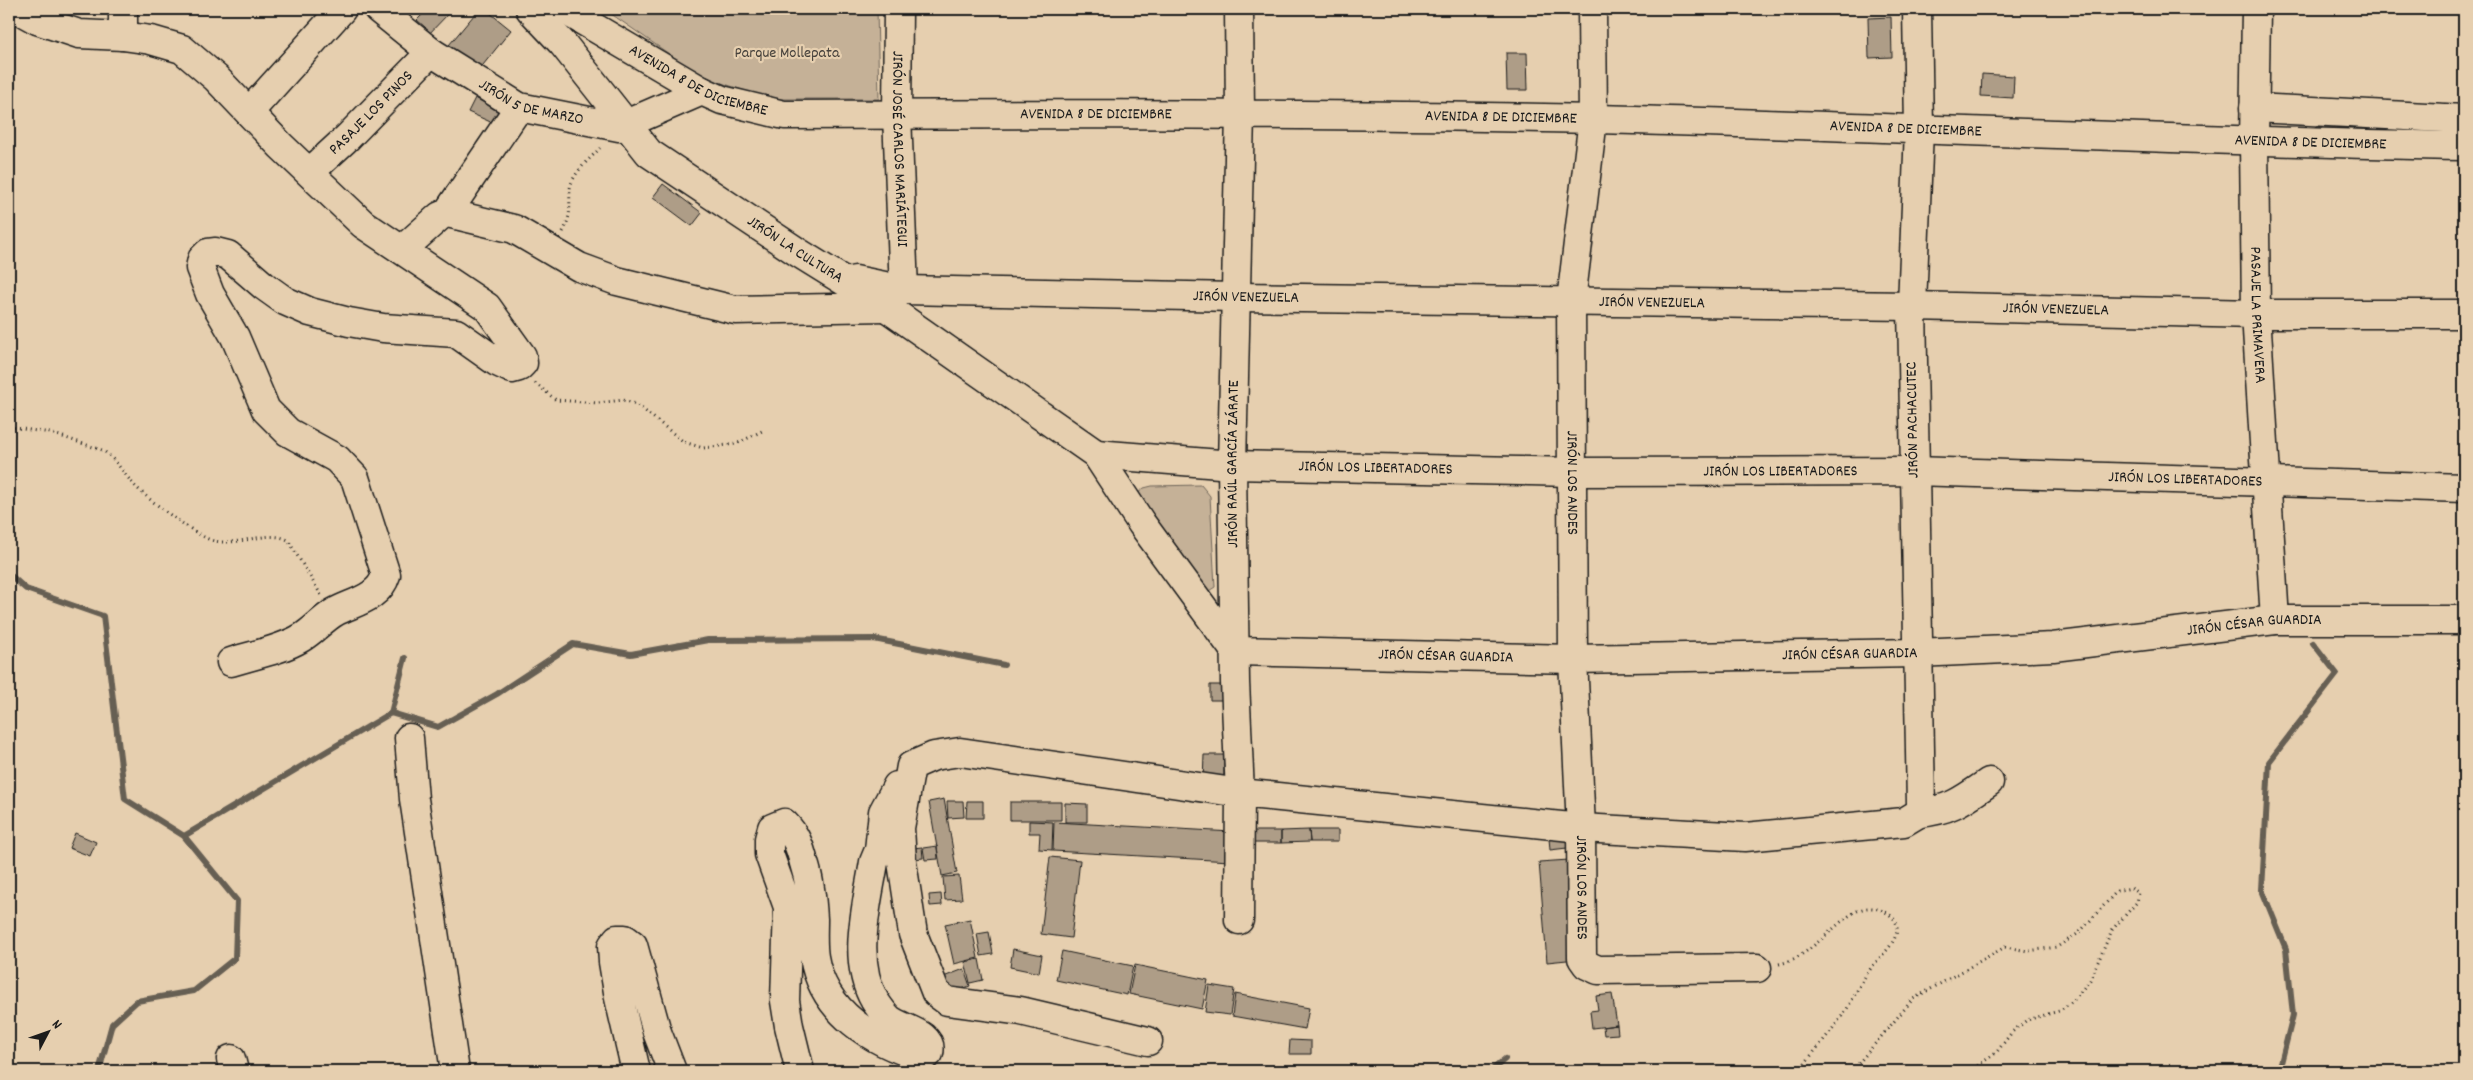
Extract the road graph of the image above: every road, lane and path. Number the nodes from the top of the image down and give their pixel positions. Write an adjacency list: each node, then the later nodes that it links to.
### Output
1 (17, 9): 12 (street)
2 (123, 9): 12 (street)
3 (342, 9): 17 (street)
4 (378, 9): 13 (street, JIRÓN 5 DE MARZO)
5 (530, 9): 22 (street, JIRÓN LA CULTURA)
6 (563, 9): 14 (street, AVENIDA 8 DE DICIEMBRE)
7 (898, 9): 19 (street, JIRÓN JOSÉ CARLOS MARIÁTEGUI)
8 (1239, 9): 18 (street, JIRÓN RAÚL GARCÍA ZÁRATE)
9 (1592, 9): 20 (street, JIRÓN LOS ANDES)
10 (1917, 9): 23 (street, JIRÓN PACHACUTEC)
11 (2256, 9): 16 (street, PASAJE LA PRIMAVERA)
12 (123, 36): 17 (street)
13 (431, 52): 15 (street, JIRÓN 5 DE MARZO); 26 (street, PASAJE LOS PINOS)
14 (702, 91): 19 (street, AVENIDA 8 DE DICIEMBRE); 22 (street)
15 (520, 107): 22 (street, JIRÓN 5 DE MARZO); 27 (street)
16 (2254, 108): 21 (street); 24 (street, PASAJE LA PRIMAVERA)
17 (250, 112): 26 (street)
18 (1240, 114): 19 (street, AVENIDA 8 DE DICIEMBRE); 20 (street, AVENIDA 8 DE DICIEMBRE); 30 (street, JIRÓN RAÚL GARCÍA ZÁRATE)
19 (897, 115): 31 (street, JIRÓN JOSÉ CARLOS MARIÁTEGUI)
20 (1593, 119): 23 (street, AVENIDA 8 DE DICIEMBRE); 32 (street, JIRÓN LOS ANDES)
21 (2464, 119)
22 (622, 126): 29 (path); 31 (street, JIRÓN LA CULTURA)
23 (1918, 128): 24 (street, AVENIDA 8 DE DICIEMBRE); 33 (street, JIRÓN PACHACUTEC)
24 (2254, 142): 25 (street, AVENIDA 8 DE DICIEMBRE); 34 (street, PASAJE LA PRIMAVERA)
25 (2464, 146)
26 (310, 172): 28 (street)
27 (447, 213): 28 (street); 29 (street, JIRÓN VENEZUELA)
28 (403, 249): 36 (street)
29 (554, 253): 31 (street, JIRÓN VENEZUELA)
30 (1235, 297): 31 (street, JIRÓN VENEZUELA); 32 (street, JIRÓN VENEZUELA); 40 (street, JIRÓN RAÚL GARCÍA ZÁRATE)
31 (895, 298): 39 (street, JIRÓN LA CULTURA)
32 (1571, 301): 33 (street, JIRÓN VENEZUELA); 42 (street, JIRÓN LOS ANDES)
33 (1912, 306): 34 (street, JIRÓN VENEZUELA); 41 (street, JIRÓN PACHACUTEC)
34 (2256, 314): 35 (street, JIRÓN VENEZUELA); 43 (street, PASAJE LA PRIMAVERA)
35 (2464, 314)
36 (518, 367): 38 (path); 45 (street)
37 (9, 427): 45 (path)
38 (764, 430)
39 (1096, 454): 40 (street, JIRÓN LOS LIBERTADORES); 48 (street)
40 (1232, 465): 42 (street, JIRÓN LOS LIBERTADORES); 48 (street, JIRÓN RAÚL GARCÍA ZÁRATE)
41 (1914, 471): 42 (street, JIRÓN LOS LIBERTADORES); 43 (street, JIRÓN LOS LIBERTADORES); 49 (street, JIRÓN PACHACUTEC)
42 (1573, 472): 50 (street, JIRÓN LOS ANDES)
43 (2265, 480): 44 (street, JIRÓN LOS LIBERTADORES); 46 (street, PASAJE LA PRIMAVERA)
44 (2464, 488)
45 (334, 613): 51 (street)
46 (2275, 620): 47 (street, JIRÓN CÉSAR GUARDIA); 49 (street, JIRÓN CÉSAR GUARDIA)
47 (2464, 620)
48 (1235, 651): 50 (street, JIRÓN CÉSAR GUARDIA); 55 (street, JIRÓN RAÚL GARCÍA ZÁRATE)
49 (1917, 653): 50 (street, JIRÓN CÉSAR GUARDIA); 56 (street, JIRÓN PACHACUTEC)
50 (1574, 659): 57 (street, JIRÓN LOS ANDES)
51 (231, 662)
52 (409, 738): 61 (street)
53 (911, 766): 55 (street); 60 (street); 64 (street)
54 (1989, 782): 56 (street)
55 (1240, 793): 57 (street); 58 (street, JIRÓN RAÚL GARCÍA ZÁRATE)
56 (1911, 817): 57 (street)
57 (1581, 828): 59 (street, JIRÓN LOS ANDES)
58 (1239, 920)
59 (1757, 968): 65 (path)
60 (1148, 1041)
61 (455, 1071)
62 (636, 1071): 63 (street)
63 (672, 1071)
64 (800, 1071)
65 (1799, 1071)
66 (1852, 1071): 67 (path)
67 (1970, 1071)

